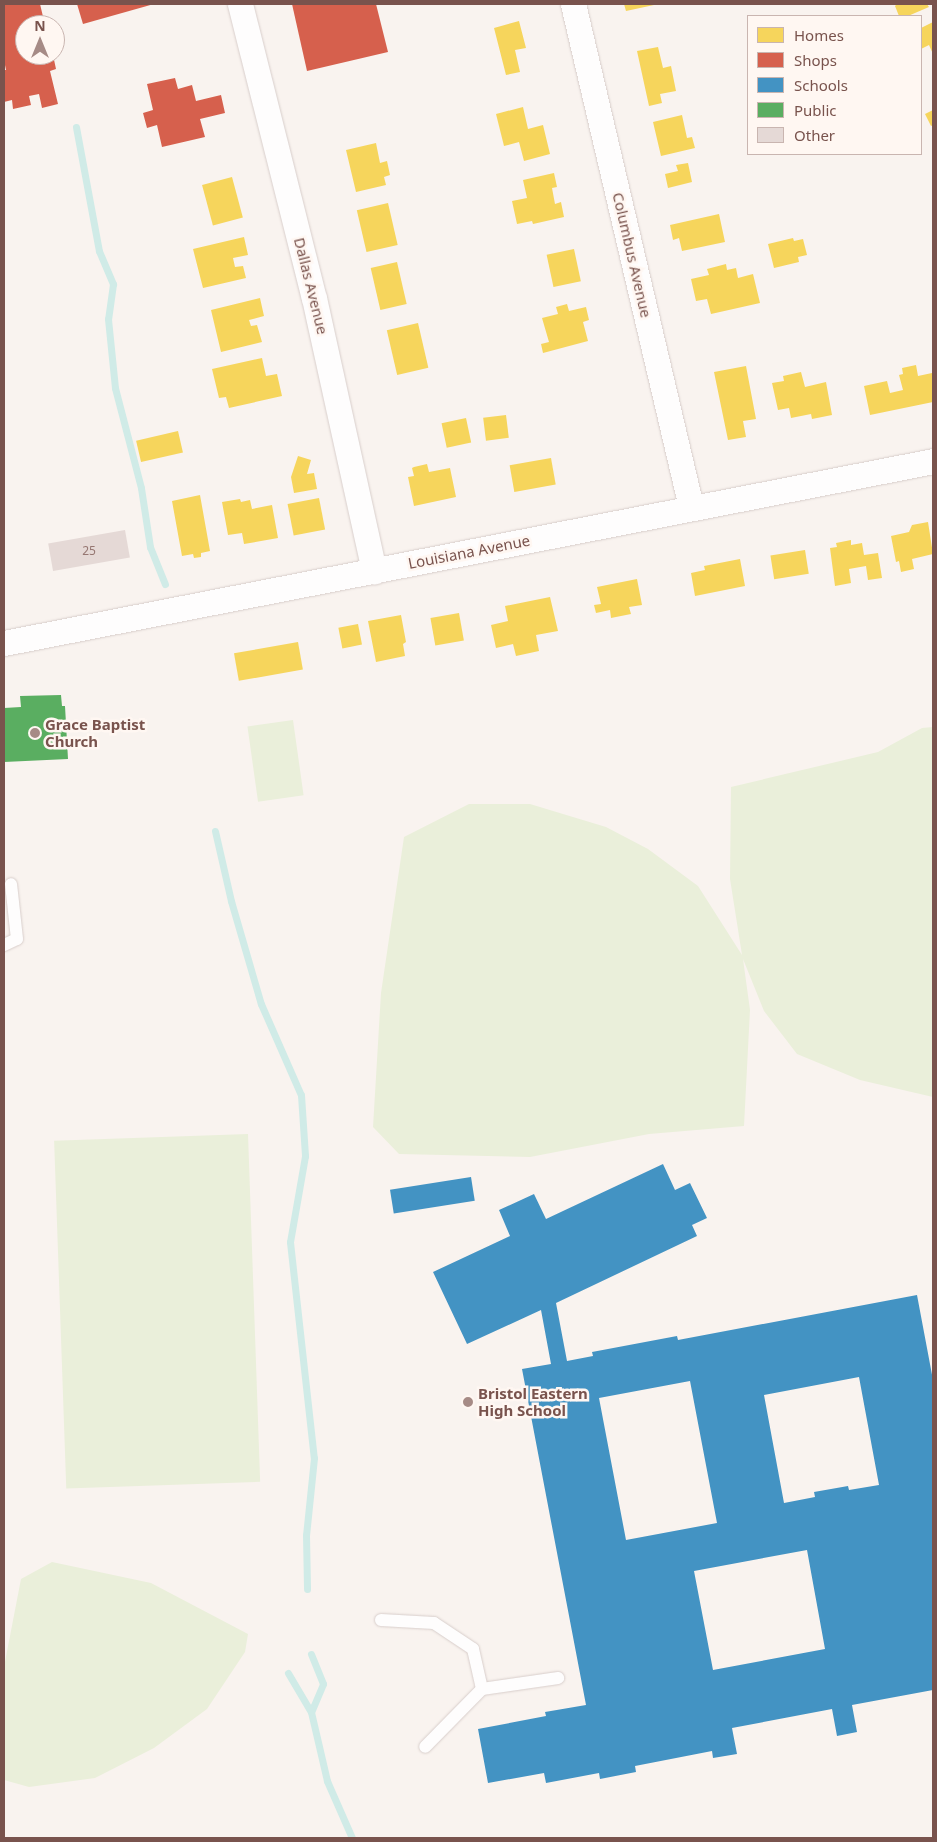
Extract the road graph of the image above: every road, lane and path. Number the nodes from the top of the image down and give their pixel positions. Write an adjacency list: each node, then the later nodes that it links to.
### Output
1 (240, 4): 5 (street, Dallas Avenue)
2 (573, 4): 4 (street, Columbus Avenue)
3 (933, 461): 4 (street, Louisiana Avenue)
4 (691, 507): 5 (street, Louisiana Avenue)
5 (374, 571): 6 (street, Louisiana Avenue)
6 (4, 643)
7 (11, 884): 8 (lane)
8 (4, 945)
9 (381, 1620): 11 (lane)
10 (558, 1678): 11 (lane)
11 (482, 1689): 12 (lane)
12 (425, 1748)

